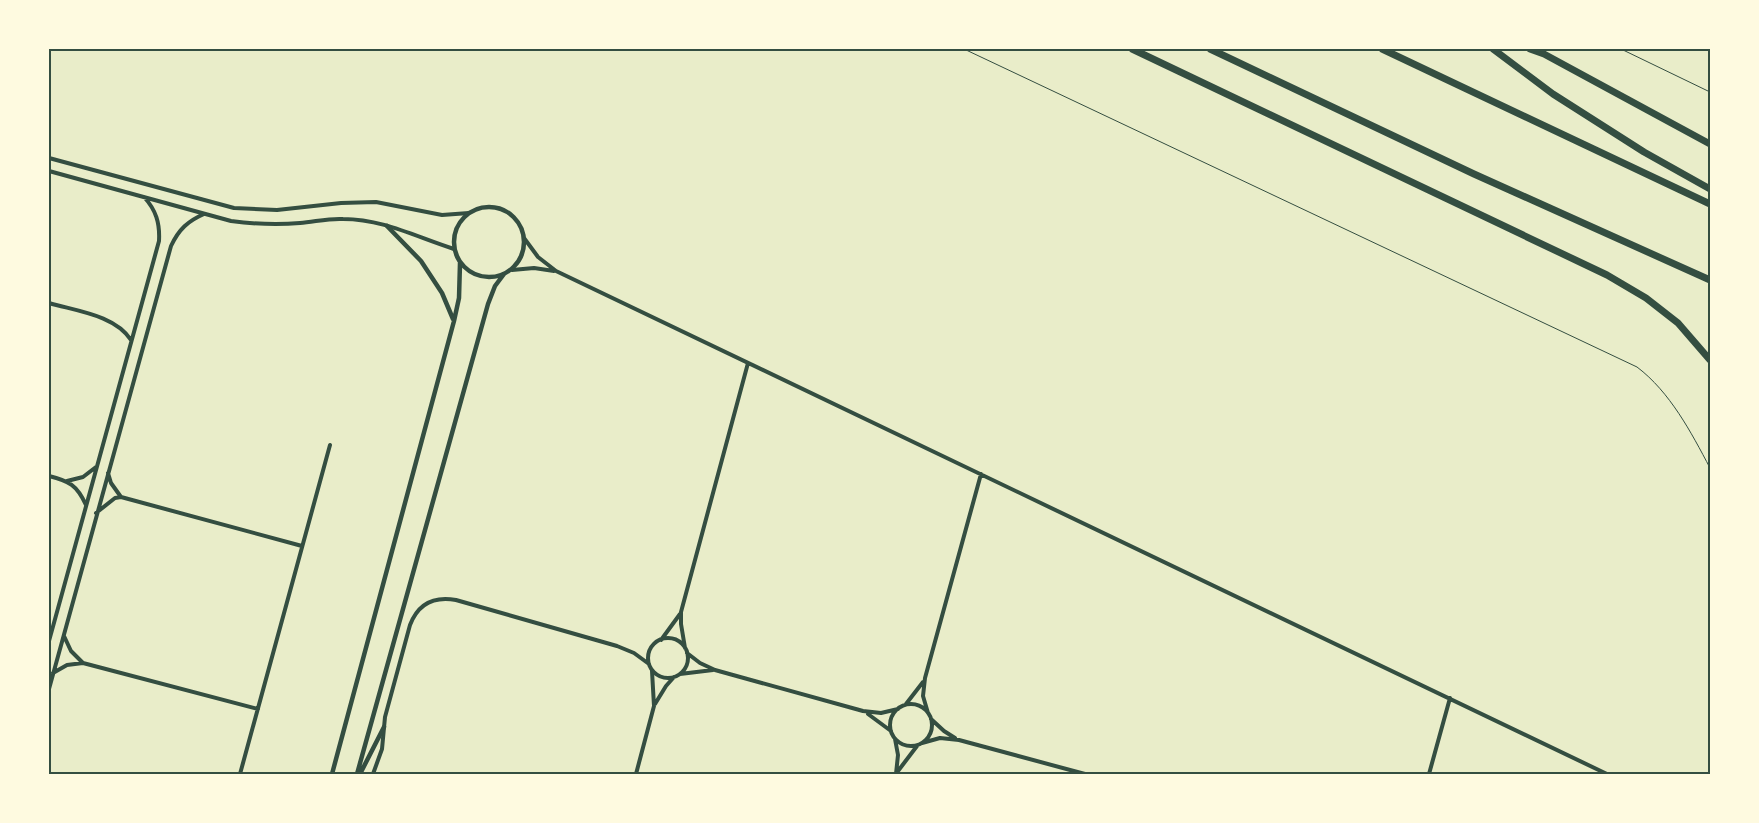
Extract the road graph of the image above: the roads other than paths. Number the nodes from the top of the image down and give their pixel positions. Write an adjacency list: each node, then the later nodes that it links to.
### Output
1 (1132, 49): 25 (highway)
2 (1210, 49): 21 (highway)
3 (1382, 49): 11 (highway)
4 (1493, 49): 9 (highway)
5 (1530, 49): 6 (highway)
6 (1710, 143)
7 (49, 158): 12 (street)
8 (49, 171): 10 (street)
9 (1710, 189)
10 (144, 197): 13 (street); 24 (street)
11 (1710, 204)
12 (469, 213): 15 (street); 16 (street)
13 (204, 214): 14 (street); 29 (street)
14 (387, 226): 16 (street); 23 (street)
15 (524, 238): 18 (street); 19 (street)
16 (454, 249): 17 (street)
17 (460, 263): 20 (street); 23 (street)
18 (512, 270): 19 (street); 20 (street)
19 (556, 272): 26 (street)
20 (504, 274): 69 (street)
21 (1710, 280)
22 (49, 304): 24 (street)
23 (454, 321): 68 (street)
24 (132, 340): 28 (street)
25 (1710, 360)
26 (748, 362): 30 (street); 37 (street)
27 (330, 445): 36 (street)
28 (96, 467): 32 (street); 34 (street)
29 (108, 471): 33 (street); 35 (street)
30 (981, 474): 51 (street); 53 (street)
31 (49, 476): 32 (street)
32 (67, 481): 34 (street)
33 (121, 497): 35 (street); 36 (street)
34 (86, 505): 38 (street)
35 (96, 513): 39 (street)
36 (302, 546): 56 (street)
37 (681, 612): 40 (street); 42 (street)
38 (50, 631): 41 (street)
39 (63, 636): 44 (street); 48 (street)
40 (661, 640): 42 (street); 45 (street)
41 (49, 641)
42 (685, 648): 43 (street)
43 (687, 653): 47 (street); 49 (street)
44 (83, 663): 48 (street); 56 (street)
45 (649, 664): 46 (street); 61 (street)
46 (652, 670): 50 (street); 55 (street)
47 (715, 670): 49 (street); 58 (street)
48 (53, 673): 52 (street)
49 (679, 674): 50 (street)
50 (674, 677): 55 (street)
51 (925, 678): 54 (street); 59 (street)
52 (49, 689)
53 (1450, 698): 73 (street); 74 (street)
54 (905, 705): 57 (street); 59 (street)
55 (654, 706): 71 (street)
56 (258, 709): 67 (street)
57 (898, 709): 58 (street); 62 (street)
58 (864, 711): 62 (street)
59 (928, 713): 60 (street)
60 (931, 719): 64 (street); 65 (street)
61 (384, 727): 69 (street); 70 (street)
62 (891, 731): 63 (street)
63 (895, 738): 65 (street); 66 (street)
64 (959, 740): 65 (street); 72 (street)
65 (920, 744): 66 (street)
66 (896, 773)
67 (240, 774)
68 (332, 774)
69 (358, 774)
70 (373, 774)
71 (636, 774)
72 (1085, 774)
73 (1428, 774)
74 (1607, 774)

